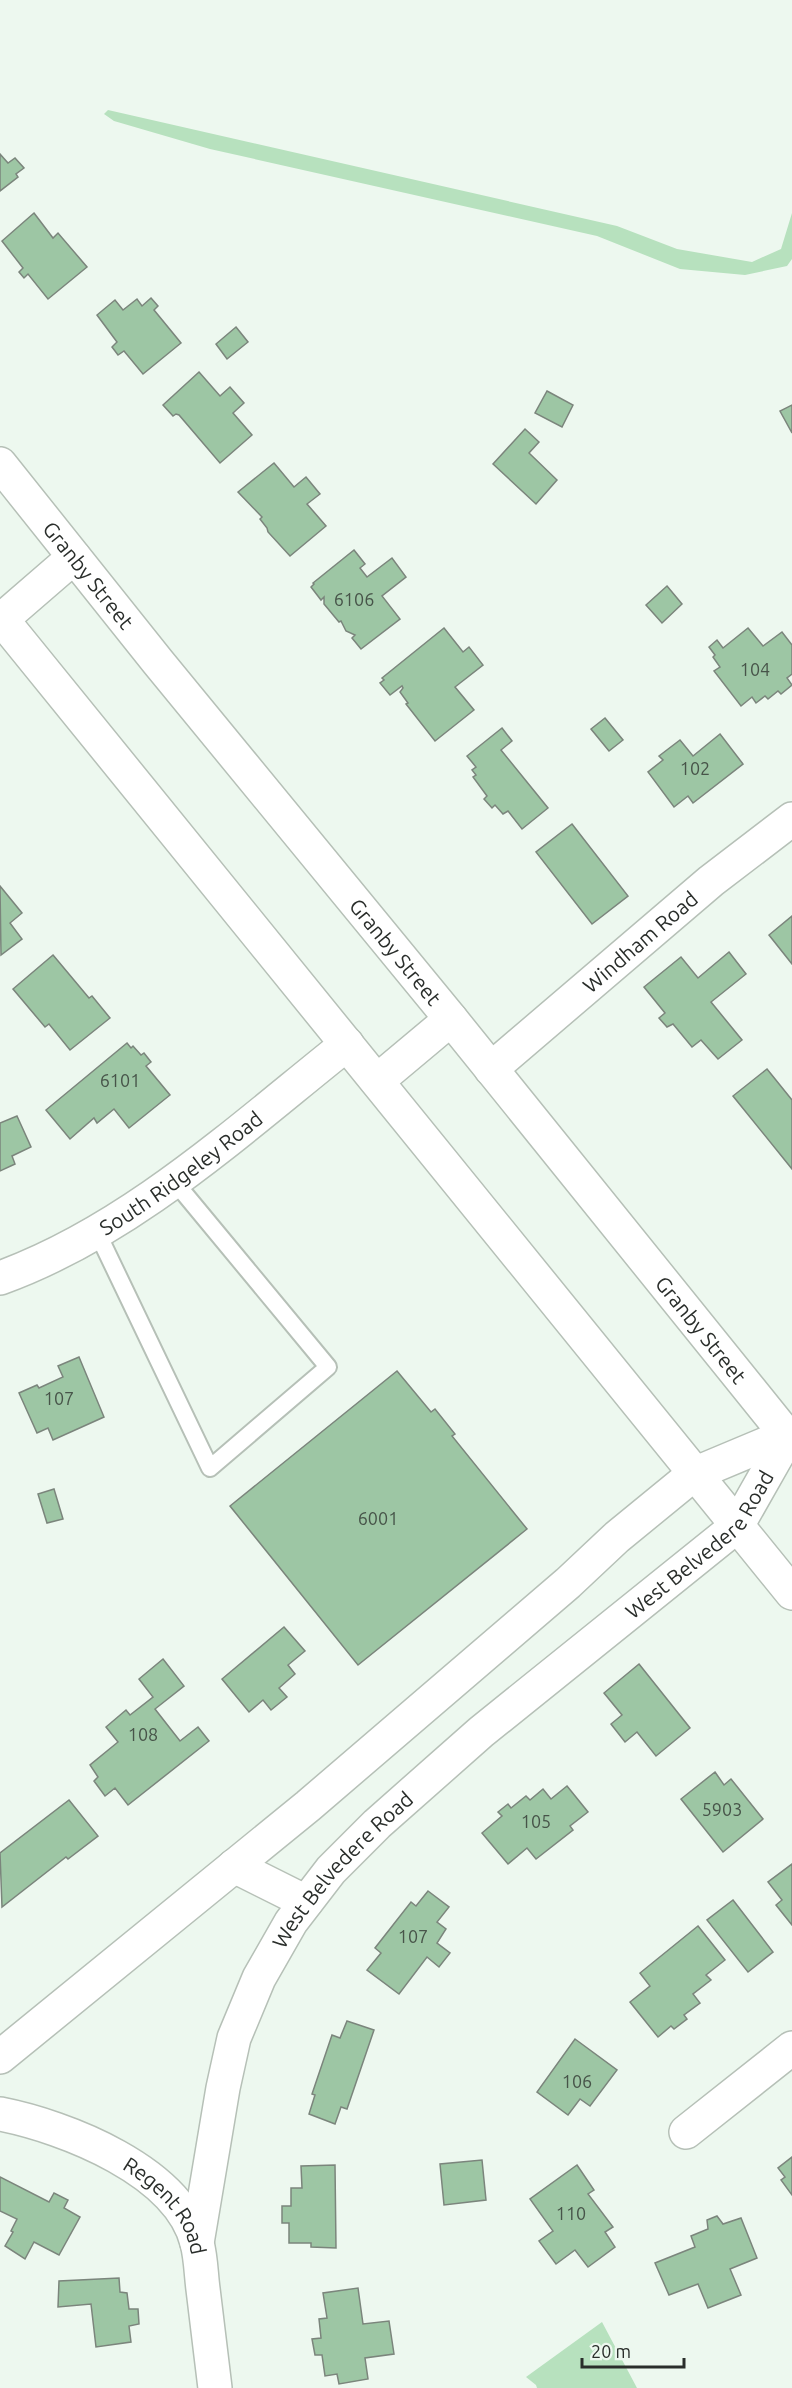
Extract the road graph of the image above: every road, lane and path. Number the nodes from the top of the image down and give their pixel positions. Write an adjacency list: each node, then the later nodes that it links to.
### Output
1 (0, 464): 2 (street, Granby Street)
2 (74, 557): 3 (street); 5 (street, Granby Street)
3 (0, 619): 6 (street)
4 (792, 819): 7 (street, Windham Road)
5 (451, 1019): 7 (street, Granby Street); 8 (street)
6 (347, 1044): 8 (street); 9 (street, South Ridgeley Road)
7 (491, 1069): 12 (street, Granby Street)
8 (377, 1081): 13 (street)
9 (174, 1181): 10 (street, South Ridgeley Road); 10 (lane)
10 (97, 1232): 11 (street, South Ridgeley Road)
11 (0, 1278)
12 (791, 1437): 13 (street, West Belvedere Road); 14 (street, West Belvedere Road)
13 (694, 1474): 14 (street); 16 (street, West Belvedere Road)
14 (737, 1526): 15 (street); 17 (street, West Belvedere Road)
15 (792, 1593)
16 (234, 1866): 17 (street); 19 (street, West Belvedere Road)
17 (306, 1902): 22 (street, West Belvedere Road)
18 (792, 2048): 21 (street)
19 (0, 2057)
20 (0, 2114): 22 (street, Regent Road)
21 (686, 2132)
22 (197, 2242): 23 (street, Regent Road)
23 (215, 2388)

